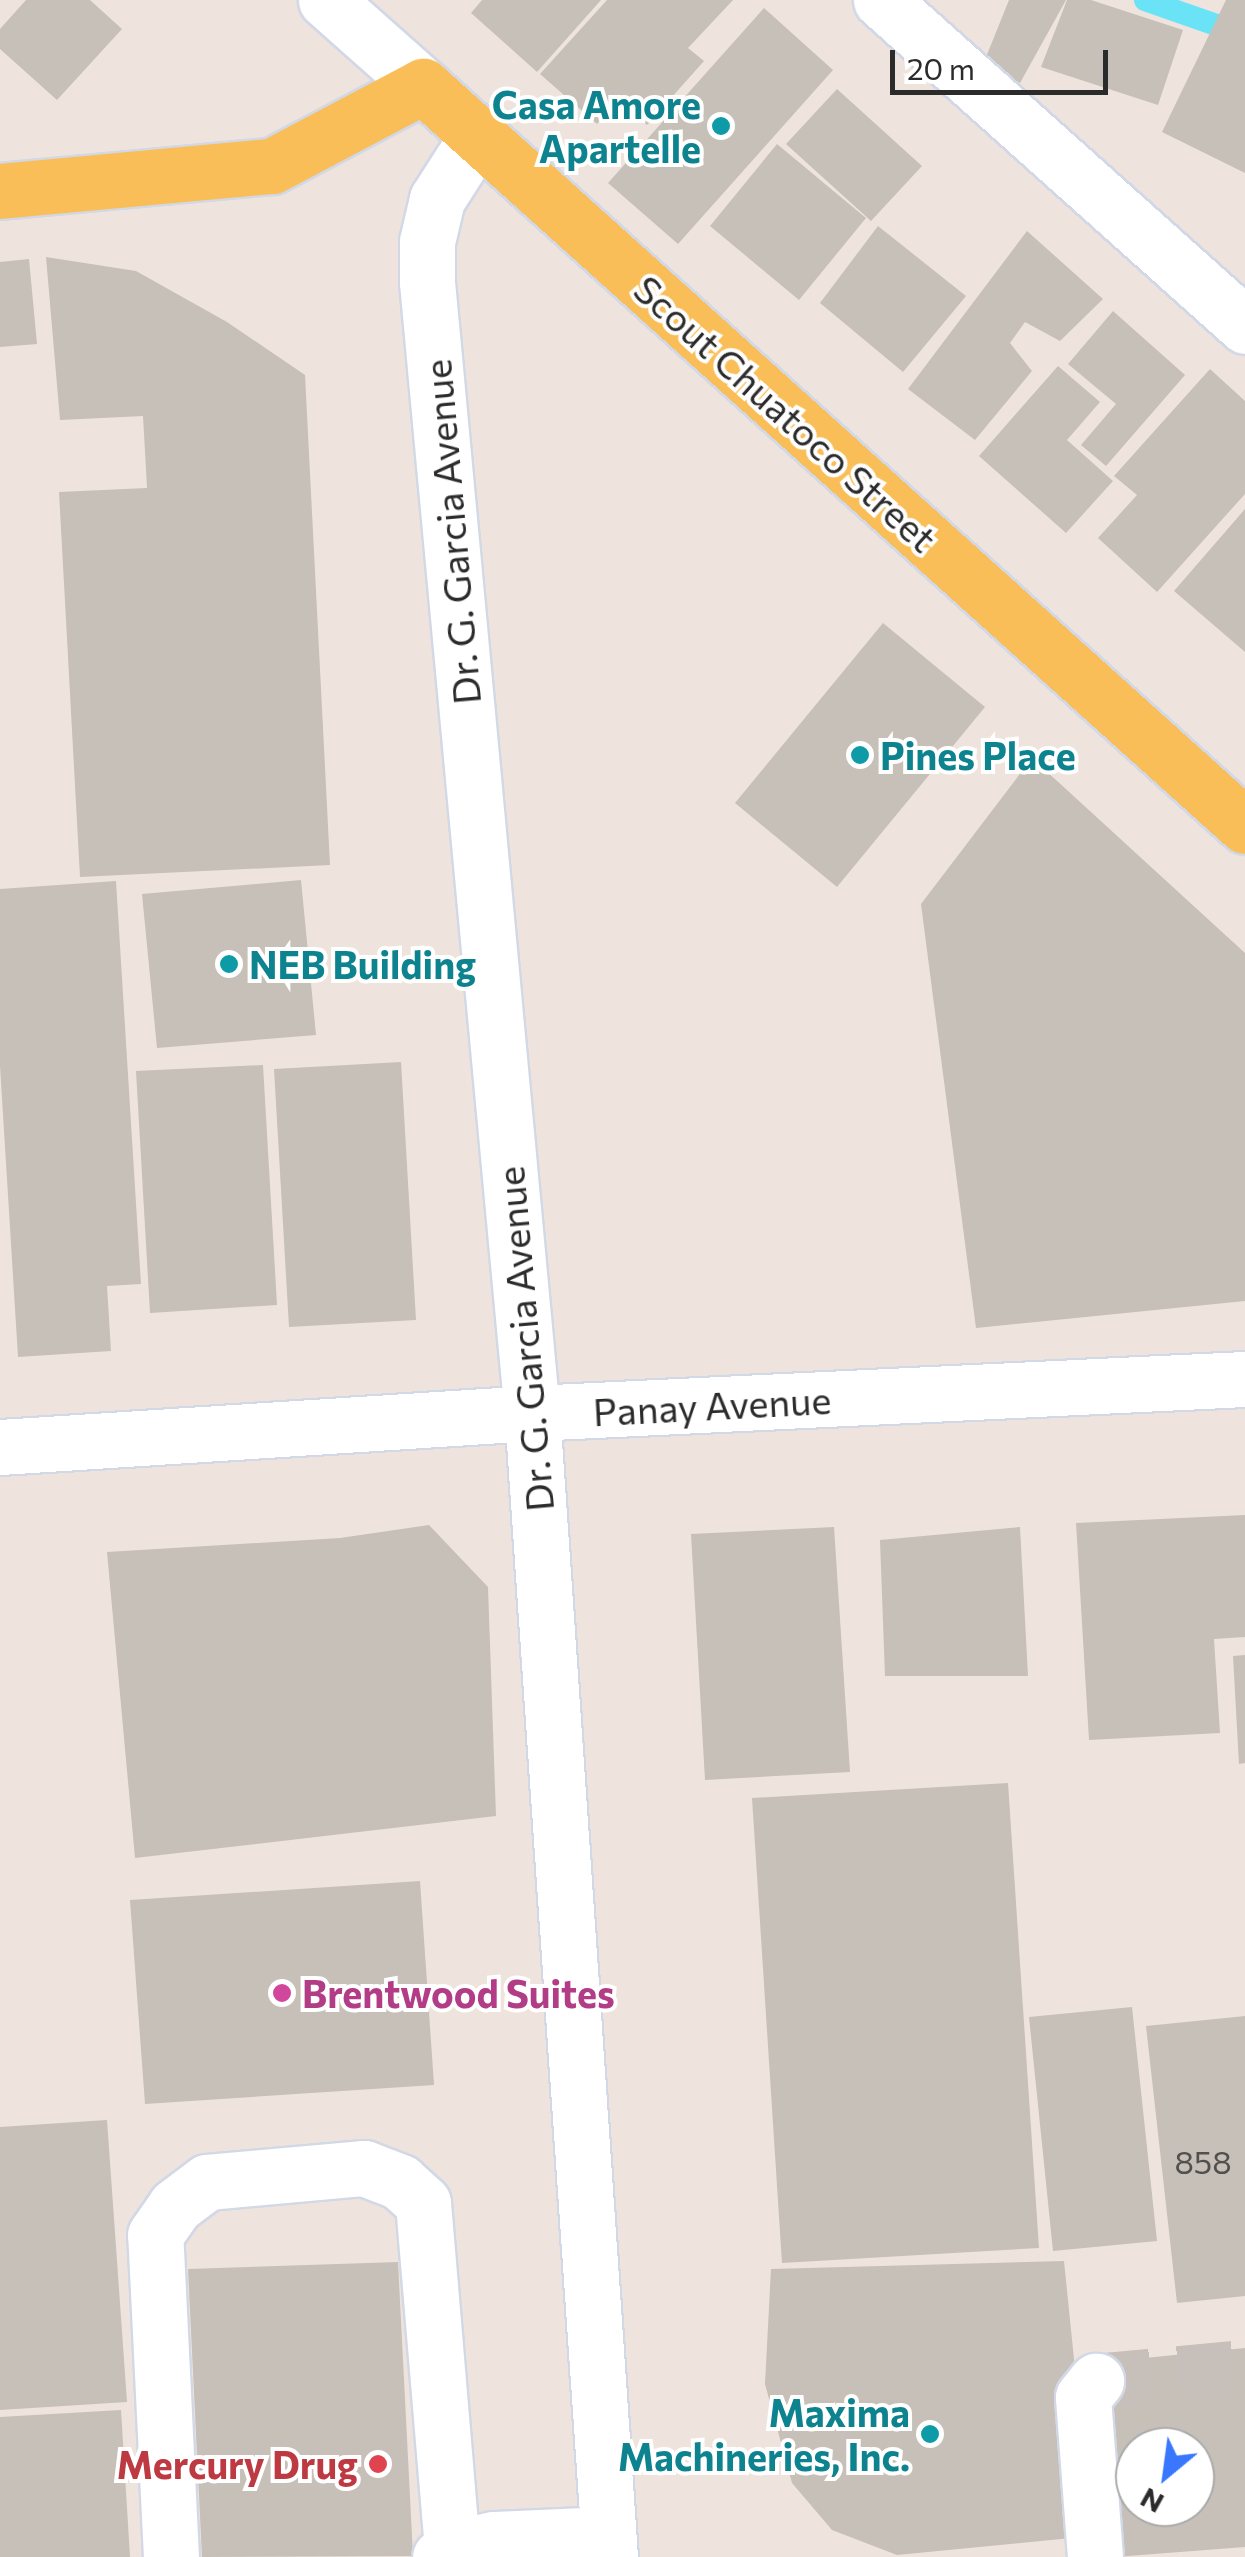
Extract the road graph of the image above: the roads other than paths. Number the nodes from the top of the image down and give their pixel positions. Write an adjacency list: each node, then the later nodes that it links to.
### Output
1 (326, 0): 3 (street, Scout Chuatoco Street)
2 (881, 0): 6 (street)
3 (422, 86): 4 (main road, Scout Chuatoco Street); 5 (main road)
4 (478, 136): 7 (main road, Scout Chuatoco Street); 9 (street, Dr. G. Garcia Avenue)
5 (0, 191)
6 (1245, 326)
7 (1245, 826)
8 (1245, 1380): 9 (street, Panay Avenue)
9 (532, 1413): 10 (street, Panay Avenue); 12 (street, Dr. G. Garcia Avenue)
10 (0, 1447)
11 (1096, 2381): 15 (street)
12 (609, 2546): 13 (street)
13 (446, 2552): 14 (street)
14 (171, 2557)
15 (1095, 2557)

